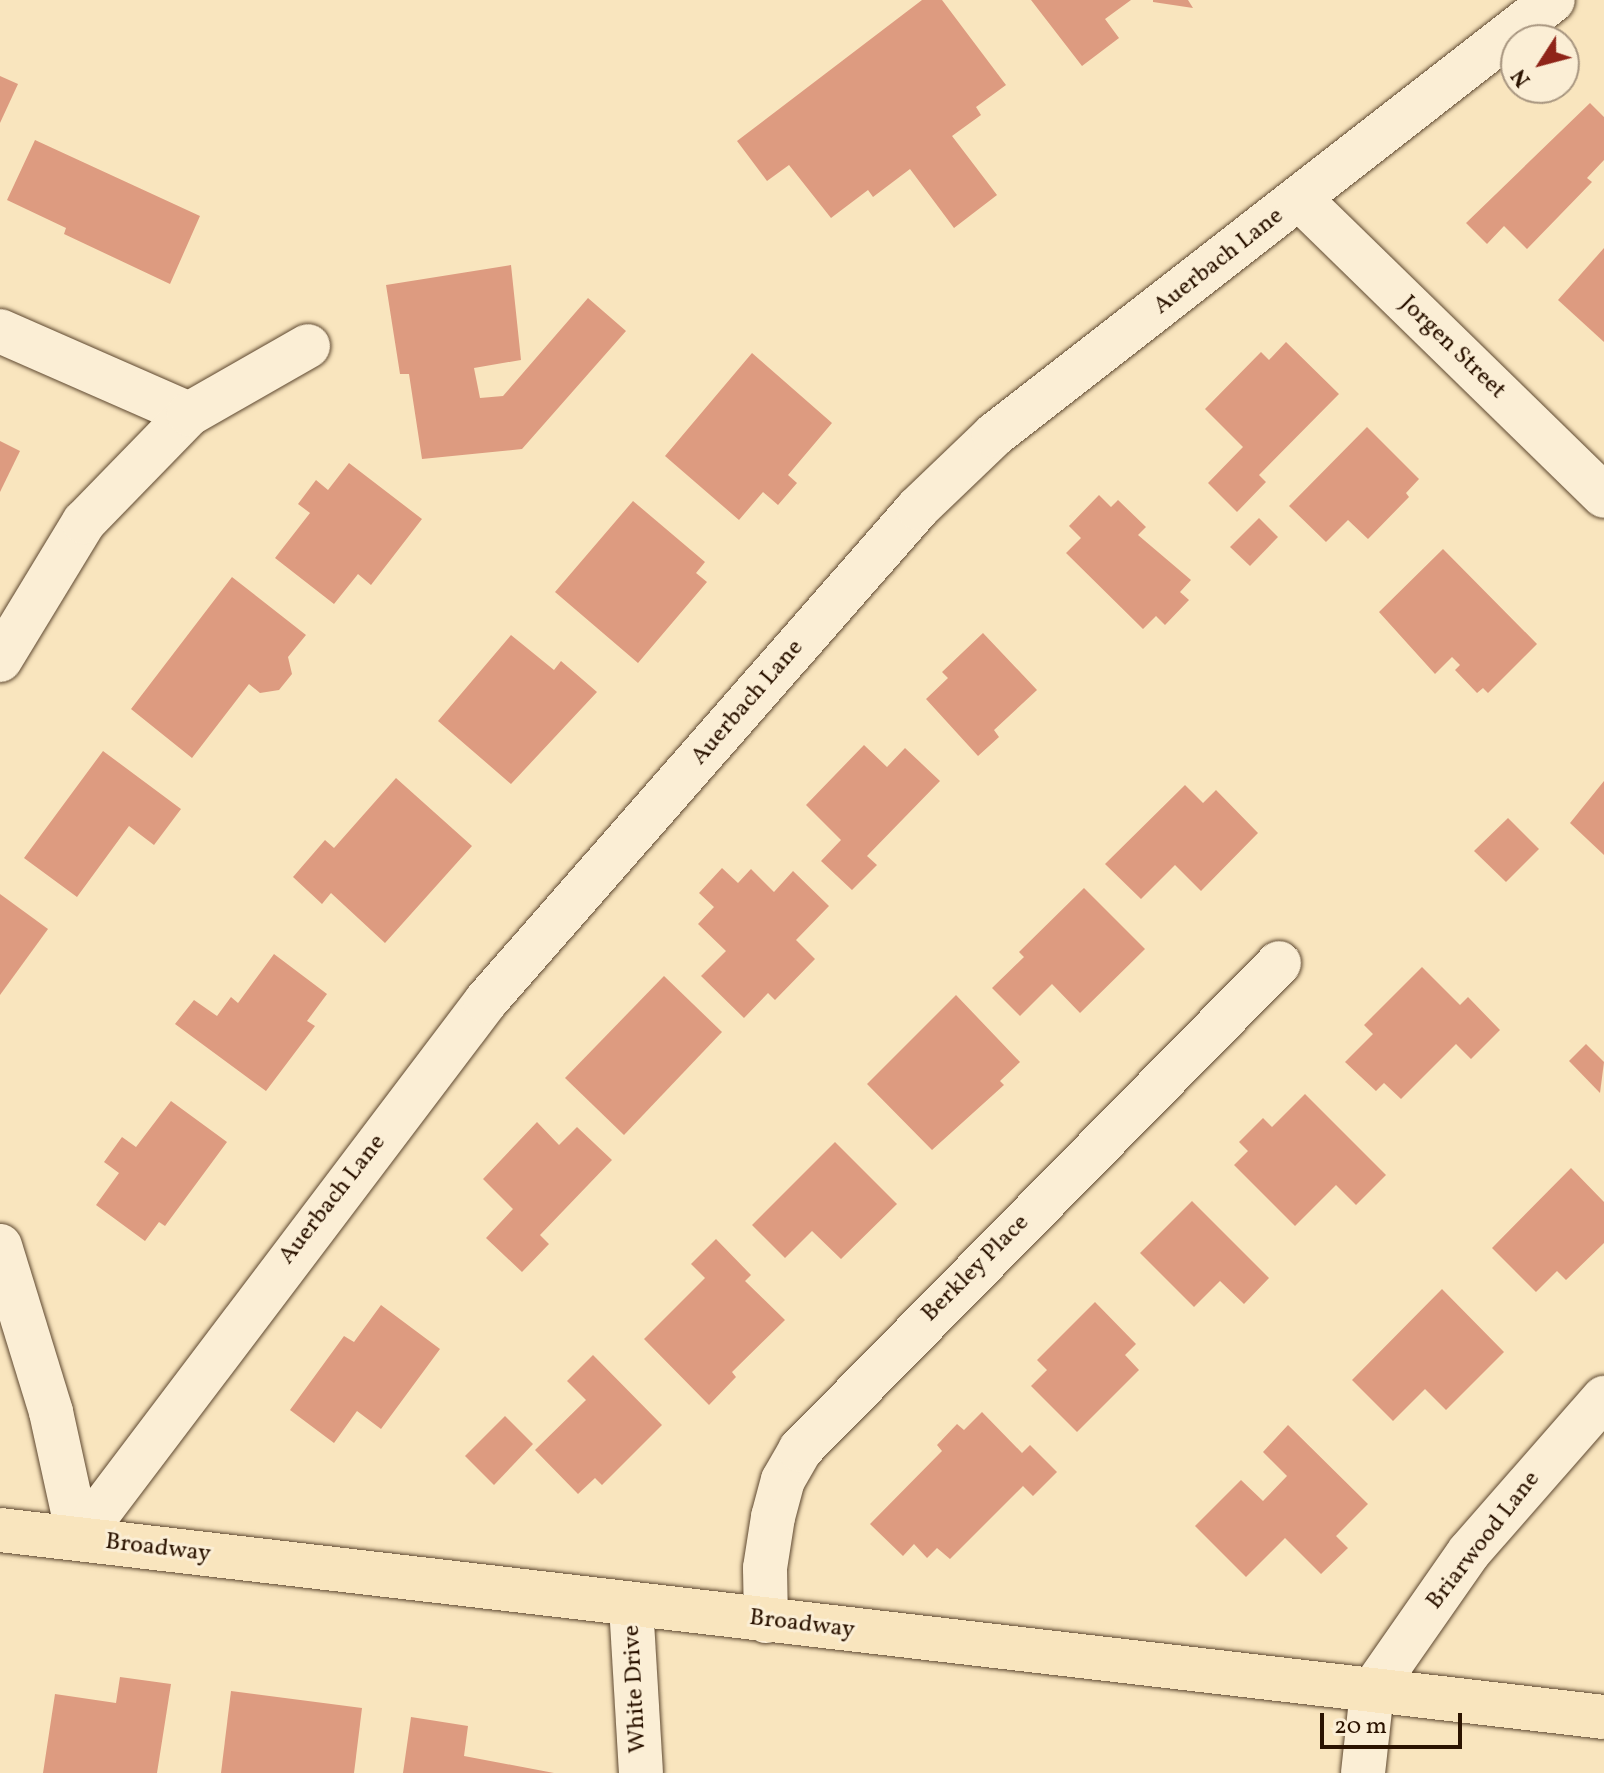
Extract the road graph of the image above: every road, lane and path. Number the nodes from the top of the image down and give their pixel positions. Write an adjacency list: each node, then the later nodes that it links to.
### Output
1 (1553, 0): 2 (street, Auerbach Lane)
2 (1300, 199): 6 (street, Jorgen Street); 12 (street, Auerbach Lane)
3 (0, 331): 5 (street)
4 (308, 346): 5 (street)
5 (189, 414): 7 (street)
6 (1604, 496)
7 (0, 660)
8 (1279, 963): 14 (street, Berkley Place)
9 (0, 1246): 12 (street)
10 (1604, 1398): 15 (street, Briarwood Lane)
11 (0, 1530): 12 (main road, Broadway)
12 (79, 1539): 13 (main road, Broadway)
13 (631, 1605): 14 (main road, Broadway); 17 (street, White Drive)
14 (766, 1621): 15 (main road, Broadway)
15 (1372, 1691): 16 (main road, Broadway); 18 (street)
16 (1604, 1717)
17 (641, 1773)
18 (1363, 1773)

